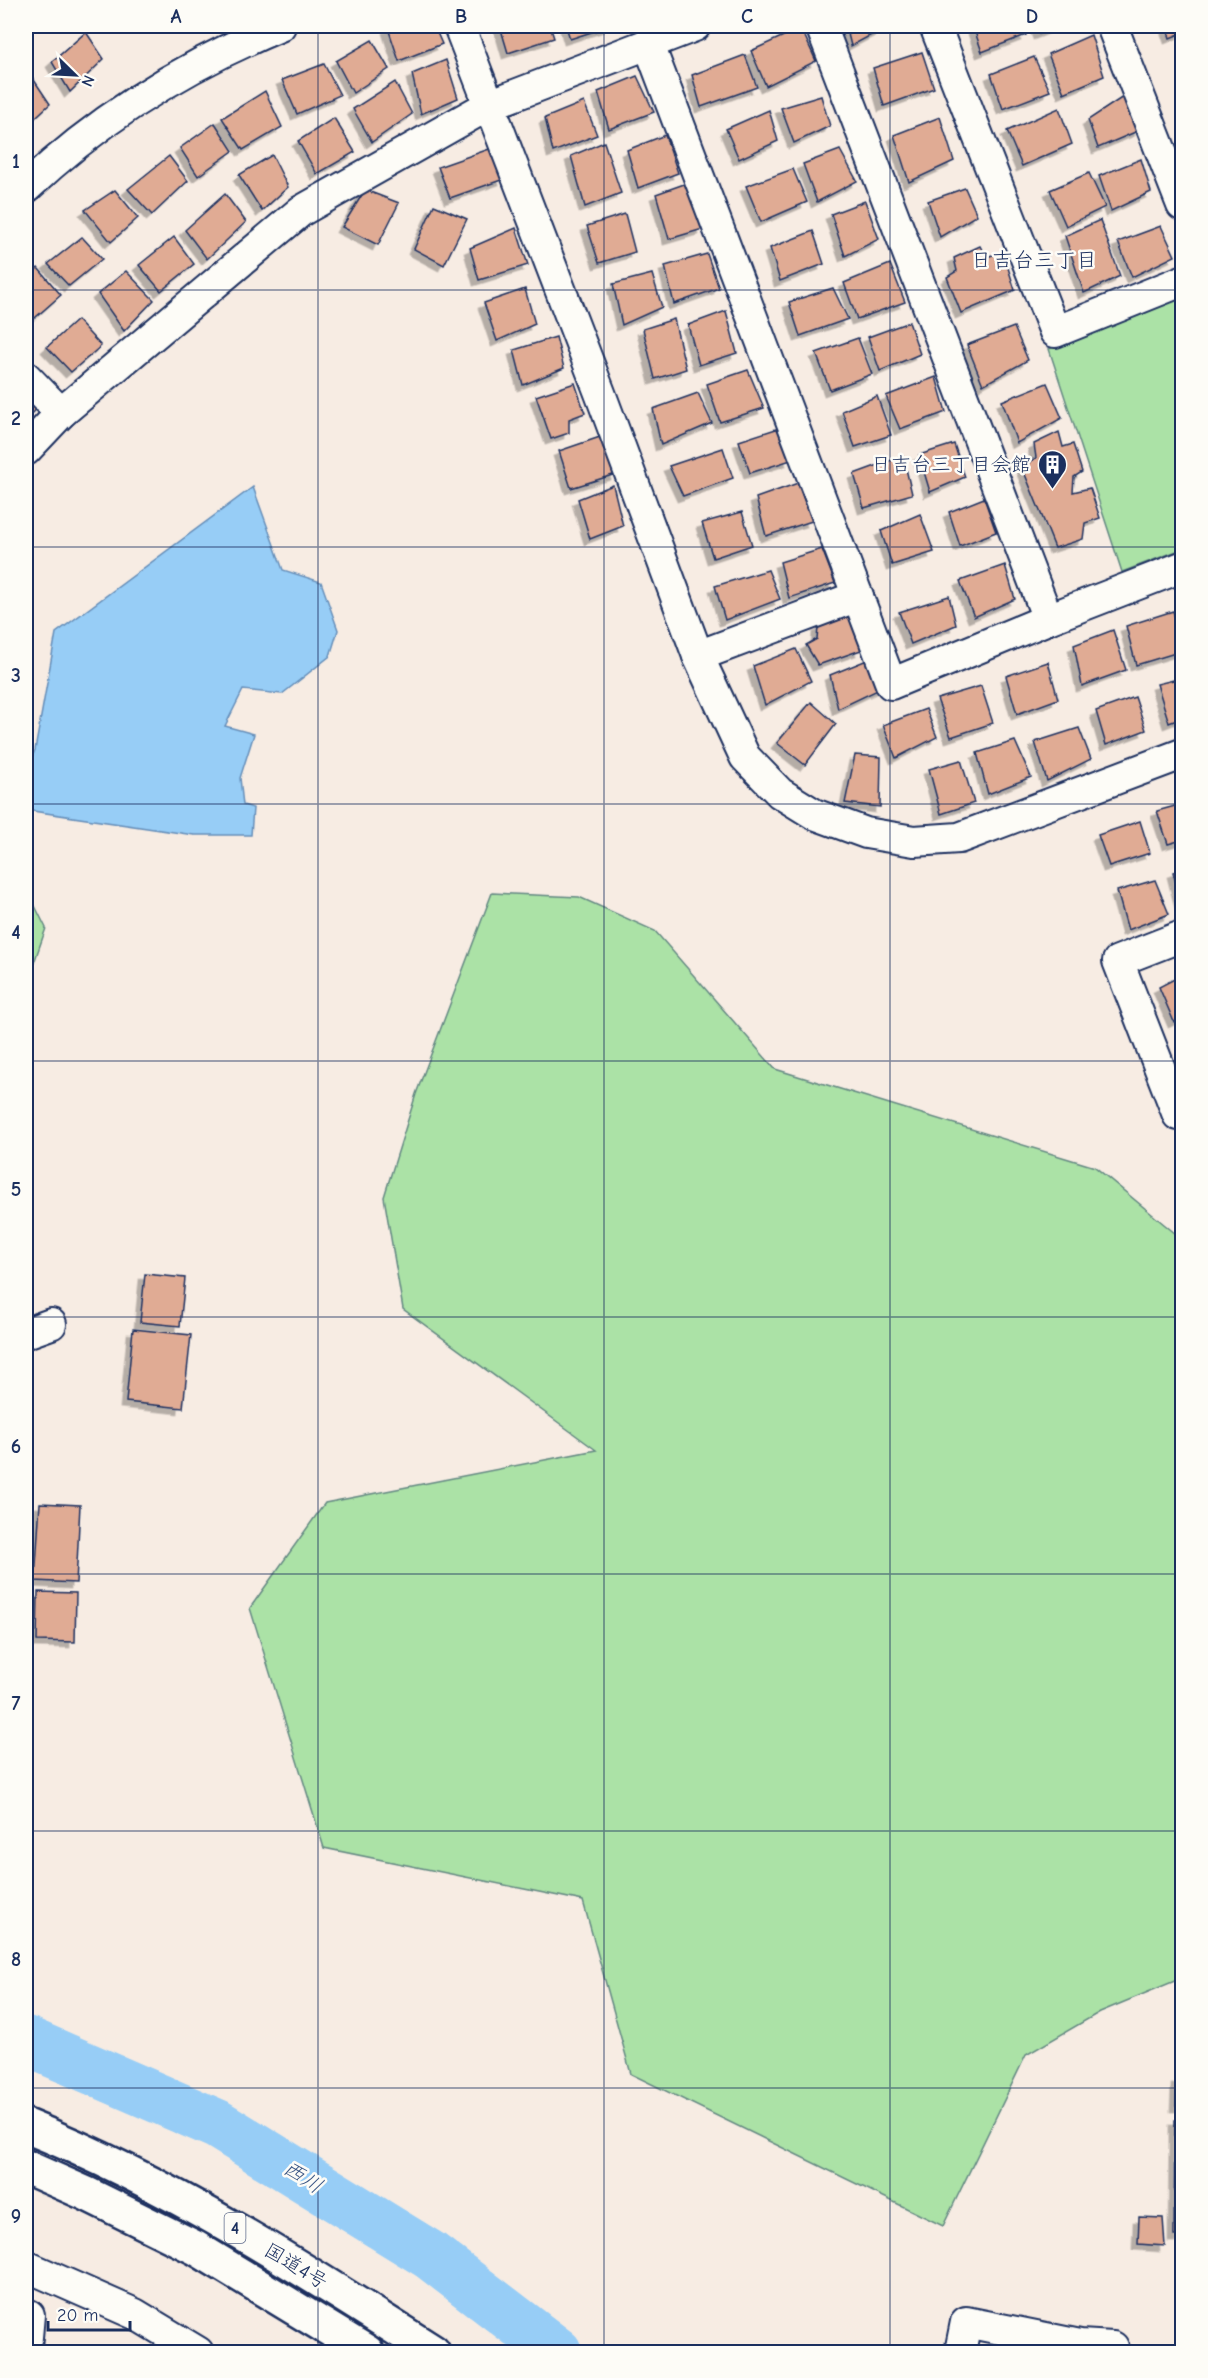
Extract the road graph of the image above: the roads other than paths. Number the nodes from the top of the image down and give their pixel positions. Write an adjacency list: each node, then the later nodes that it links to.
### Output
1 (280, 26): 9 (street)
2 (459, 26): 8 (street)
3 (695, 26): 7 (street)
4 (821, 26): 17 (street)
5 (935, 26): 11 (street)
6 (1112, 26): 10 (street)
7 (649, 45): 8 (street); 16 (street)
8 (489, 105): 13 (street); 18 (street)
9 (26, 188)
10 (1182, 205)
11 (1182, 281)
12 (26, 378): 13 (street)
13 (61, 414): 14 (street)
14 (26, 450)
15 (1182, 567): 17 (street)
16 (858, 596): 17 (street); 18 (street)
17 (1047, 620)
18 (698, 656): 19 (street)
19 (1182, 754)
20 (1182, 936): 21 (street)
21 (1182, 1113)
22 (26, 2126): 30 (highway, 国道4号 / 4)
23 (26, 2167): 29 (highway, 国道4号 / 4)
24 (26, 2266): 28 (street)
25 (26, 2315): 27 (street)
26 (1113, 2347): 31 (street)
27 (26, 2348)
28 (198, 2352)
29 (367, 2352)
30 (433, 2352)
31 (960, 2352)

